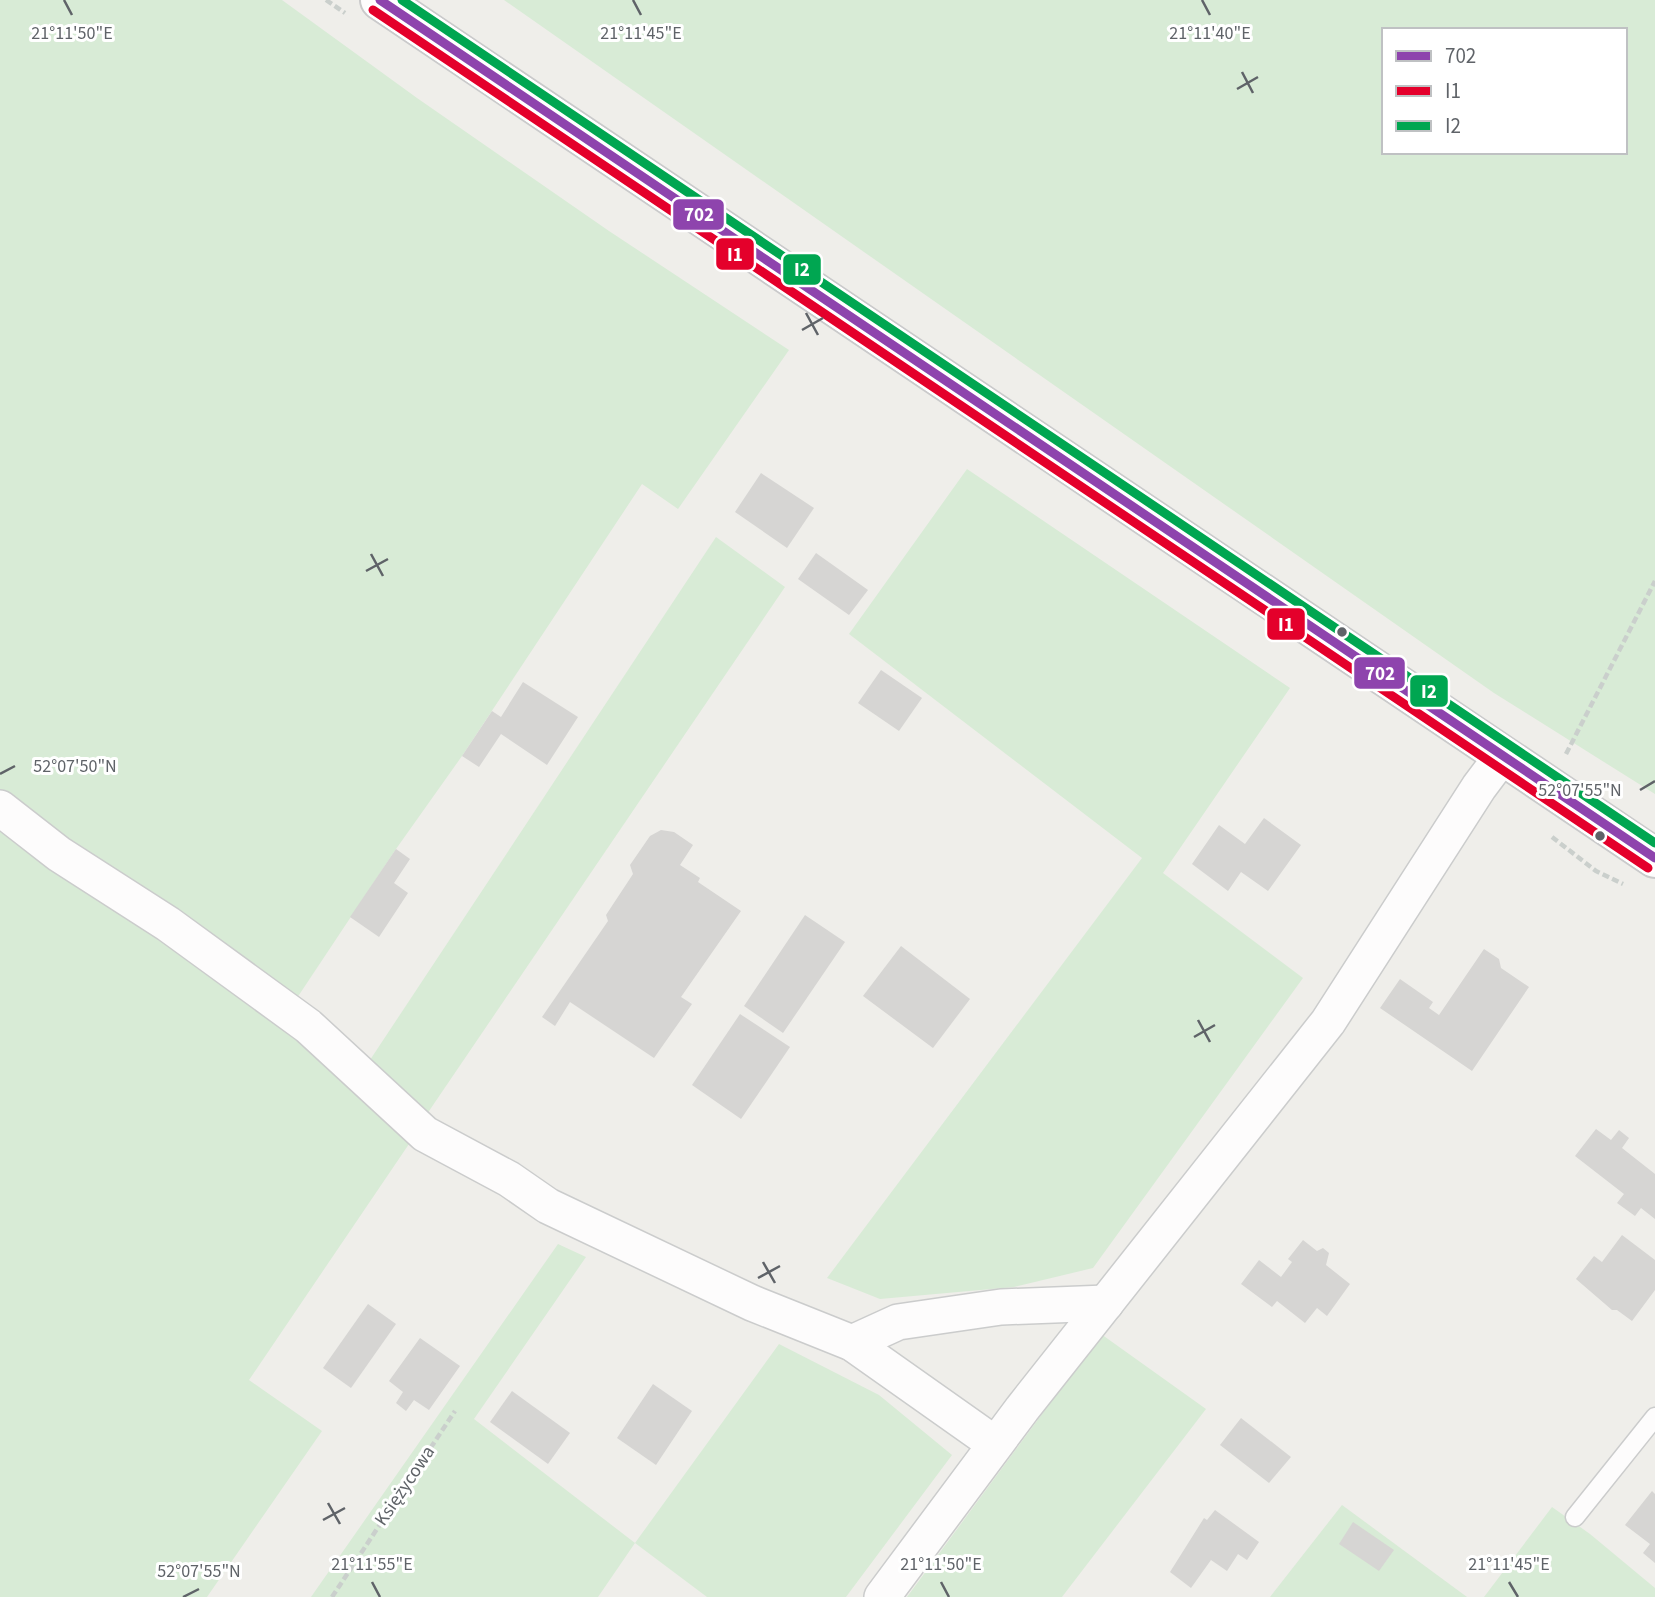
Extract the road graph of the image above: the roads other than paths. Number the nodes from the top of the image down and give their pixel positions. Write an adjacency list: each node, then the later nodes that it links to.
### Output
1 (380, 0): 2 (main road)
2 (1503, 755): 4 (main road); 5 (street)
3 (0, 808): 6 (street)
4 (1655, 858)
5 (1106, 1303): 6 (street); 8 (street)
6 (852, 1343): 8 (street)
7 (1655, 1417): 9 (lane)
8 (995, 1444): 10 (street)
9 (1575, 1517)
10 (881, 1597)

